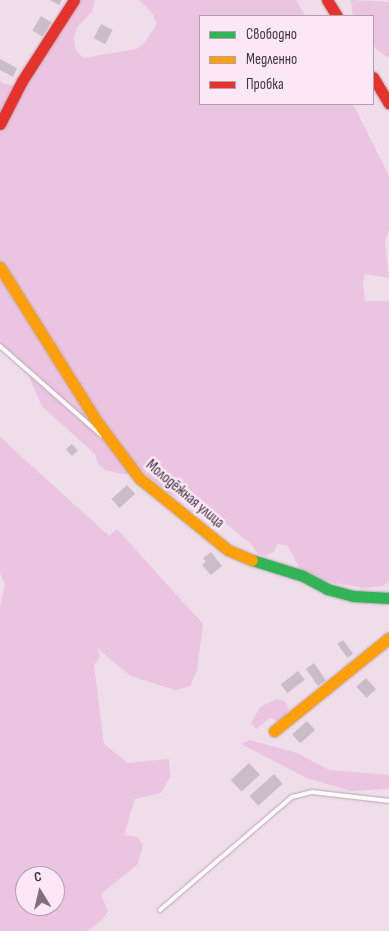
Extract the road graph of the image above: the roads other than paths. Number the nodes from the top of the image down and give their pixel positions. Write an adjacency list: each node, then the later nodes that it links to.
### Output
1 (74, 0): 6 (street)
2 (328, 0): 3 (street)
3 (336, 15)
4 (374, 79): 5 (street)
5 (389, 104)
6 (0, 124)
7 (0, 267): 9 (street, Молодёжная улица)
8 (0, 346): 9 (lane)
9 (120, 452): 10 (street, Молодёжная улица)
10 (389, 598)
11 (389, 638): 12 (street)
12 (274, 731)
13 (389, 801): 14 (lane)
14 (160, 910)

